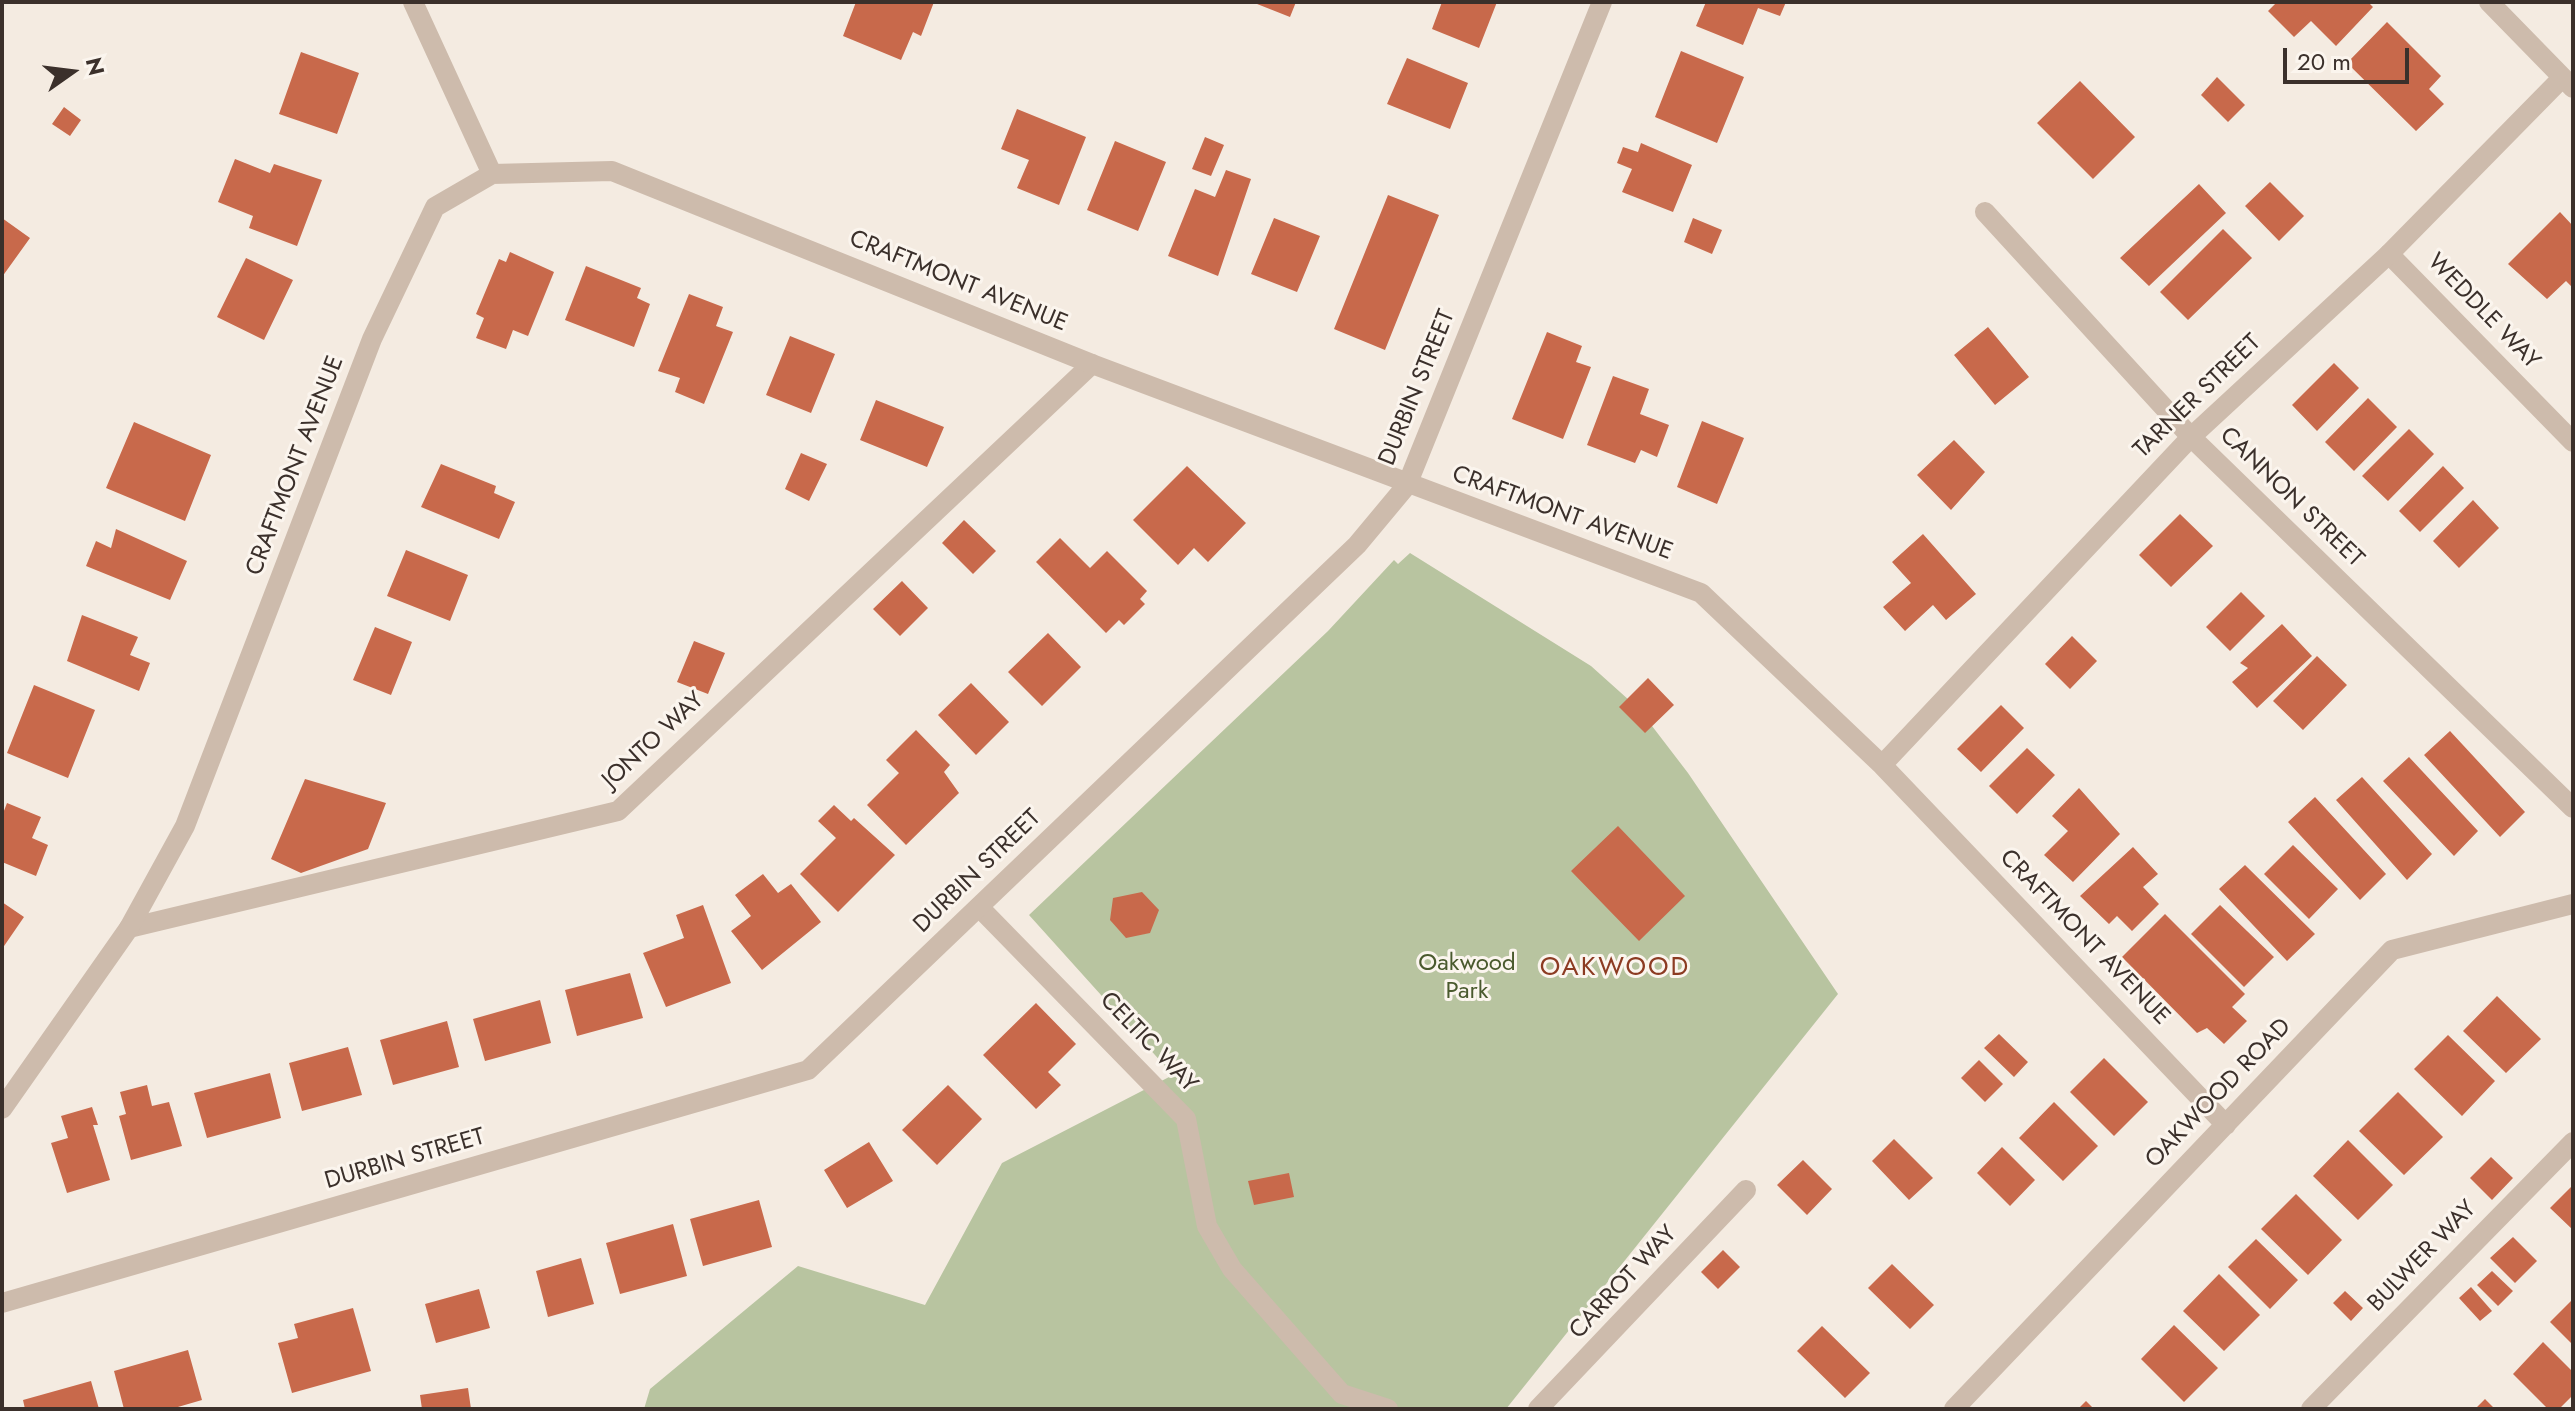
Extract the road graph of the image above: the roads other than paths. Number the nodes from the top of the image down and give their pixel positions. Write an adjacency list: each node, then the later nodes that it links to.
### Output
1 (413, 2): 5 (street)
2 (1602, 2): 11 (street, DURBIN STREET)
3 (2489, 2): 4 (street)
4 (2567, 83): 7 (street, TARNER STREET)
5 (492, 174): 8 (street, CRAFTMONT AVENUE); 16 (street, CRAFTMONT AVENUE)
6 (1985, 212): 9 (street, CANNON STREET)
7 (2389, 254): 9 (street, TARNER STREET); 10 (street, WEDDLE WAY)
8 (1092, 364): 11 (street, CRAFTMONT AVENUE); 16 (street, JONTO WAY)
9 (2191, 437): 12 (street, TARNER STREET); 13 (street, CANNON STREET)
10 (2573, 442)
11 (1407, 485): 12 (street, CRAFTMONT AVENUE); 15 (street, DURBIN STREET)
12 (1882, 765): 18 (street, CRAFTMONT AVENUE)
13 (2573, 808)
14 (2573, 904): 18 (street, OAKWOOD ROAD)
15 (979, 907): 21 (street, DURBIN STREET); 22 (street, CELTIC WAY)
16 (129, 928): 17 (street, CRAFTMONT AVENUE)
17 (2, 1109)
18 (2226, 1125): 24 (street, OAKWOOD ROAD)
19 (2573, 1142): 25 (street, BULWER WAY)
20 (1746, 1190): 23 (street, CARROT WAY)
21 (2, 1303)
22 (1388, 1409)
23 (1538, 1409)
24 (1954, 1409)
25 (2311, 1409)

